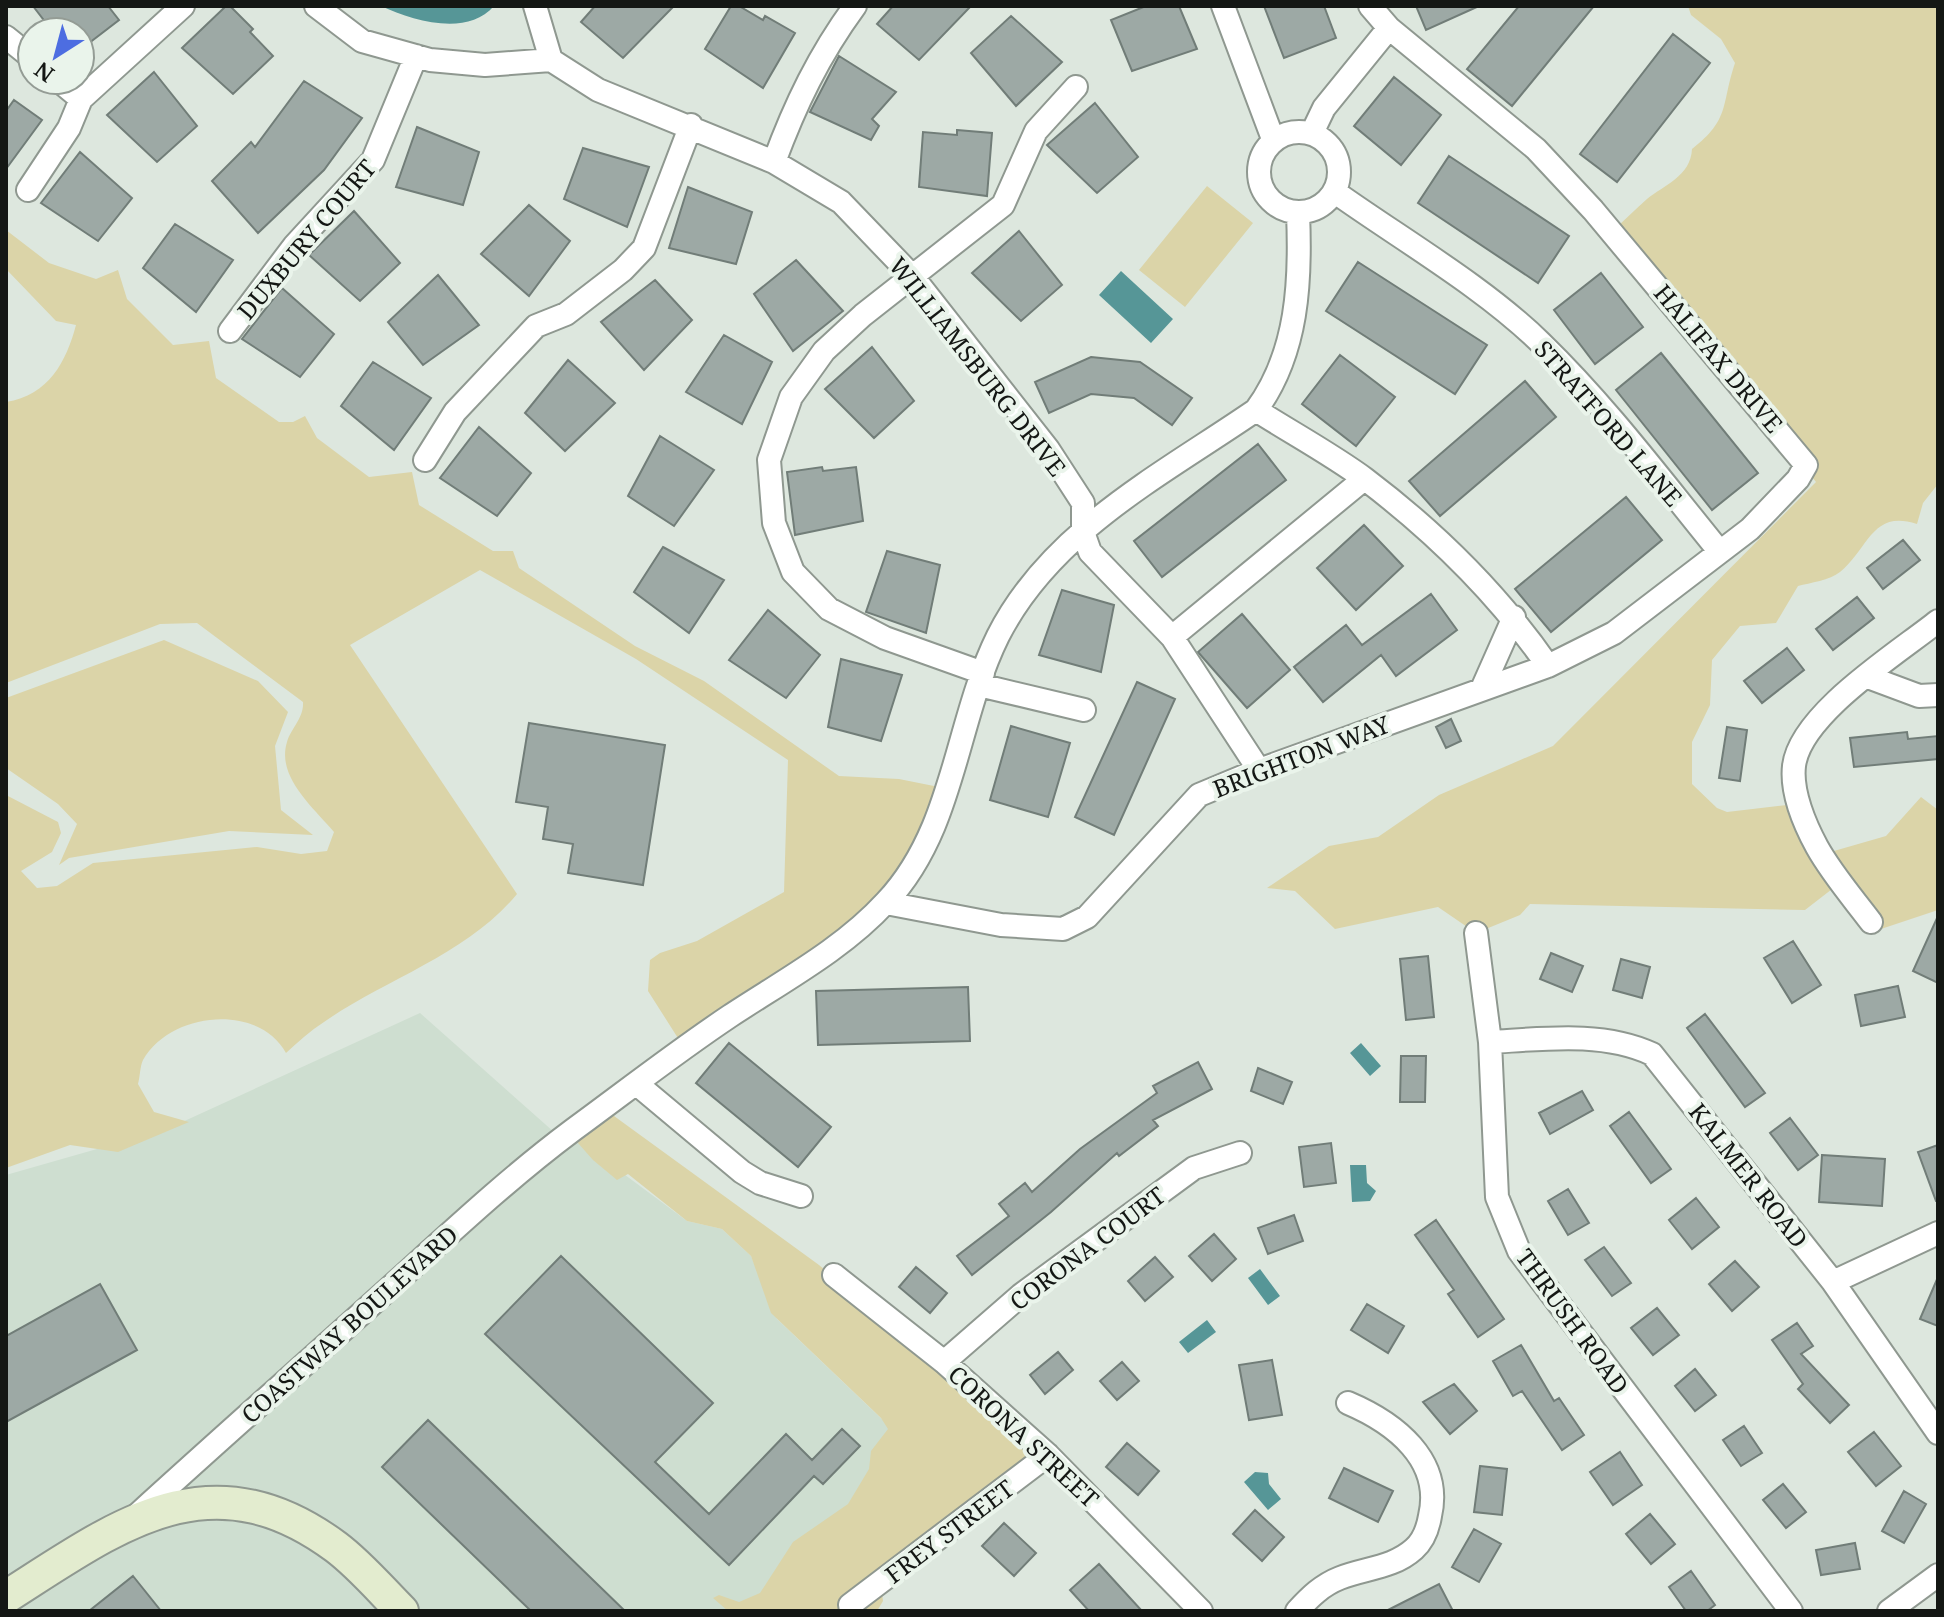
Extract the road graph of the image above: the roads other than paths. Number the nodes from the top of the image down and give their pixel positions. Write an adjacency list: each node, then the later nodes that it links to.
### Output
1 (183, 6): 12 (street)
2 (316, 6): 8 (street)
3 (535, 6): 9 (street)
4 (855, 6): 16 (street)
5 (1223, 6): 15 (street)
6 (1370, 6): 7 (street)
7 (1389, 28): 14 (street); 26 (street, HALIFAX DRIVE)
8 (416, 56): 9 (street); 21 (street, DUXBURY COURT)
9 (551, 60): 13 (street, WILLIAMSBURG DRIVE)
10 (1076, 87): 20 (street)
11 (77, 96): 12 (street)
12 (81, 99): 17 (street)
13 (691, 125): 16 (street, WILLIAMSBURG DRIVE); 23 (street)
14 (1312, 133): 15 (street); 18 (street)
15 (1273, 139): 19 (street)
16 (774, 162): 20 (street, WILLIAMSBURG DRIVE)
17 (28, 190)
18 (1335, 192): 19 (street); 26 (street, STRATFORD LANE)
19 (1298, 213): 22 (street)
20 (913, 277): 25 (street, WILLIAMSBURG DRIVE); 32 (street)
21 (230, 331)
22 (1256, 410): 24 (street); 25 (street, COASTWAY BOULEVARD)
23 (425, 460)
24 (1364, 479): 27 (street); 29 (street)
25 (1083, 532): 29 (street); 32 (street, COASTWAY BOULEVARD)
26 (1720, 552): 30 (street, HALIFAX DRIVE)
27 (1514, 617): 30 (street); 33 (street)
28 (1938, 621): 31 (street)
29 (1172, 637): 36 (street)
30 (1548, 666): 33 (street, BRIGHTON WAY)
31 (1868, 677): 34 (street); 38 (street)
32 (981, 679): 35 (street); 37 (street, COASTWAY BOULEVARD)
33 (1482, 689): 36 (street, BRIGHTON WAY)
34 (1938, 695)
35 (1084, 710)
36 (1259, 770): 37 (street, BRIGHTON WAY)
37 (886, 903): 41 (street, COASTWAY BOULEVARD)
38 (1871, 922)
39 (1476, 933): 40 (street, THRUSH ROAD)
40 (1490, 1042): 46 (street, KALMER ROAD); 58 (street, THRUSH ROAD)
41 (638, 1085): 43 (street); 51 (street, COASTWAY BOULEVARD)
42 (1240, 1153): 47 (street, CORONA COURT)
43 (801, 1196)
44 (1938, 1233): 46 (street)
45 (834, 1275): 47 (street, CORONA STREET)
46 (1833, 1282): 49 (street, KALMER ROAD)
47 (944, 1362): 50 (street, CORONA STREET)
48 (1348, 1403): 57 (street)
49 (1938, 1433)
50 (1048, 1455): 54 (street, FREY STREET); 56 (street, CORONA STREET)
51 (132, 1520): 53 (street); 55 (street)
52 (1938, 1575): 59 (street)
53 (6, 1597)
54 (850, 1605)
55 (402, 1611)
56 (1201, 1611)
57 (1297, 1611)
58 (1791, 1611)
59 (1889, 1611)

